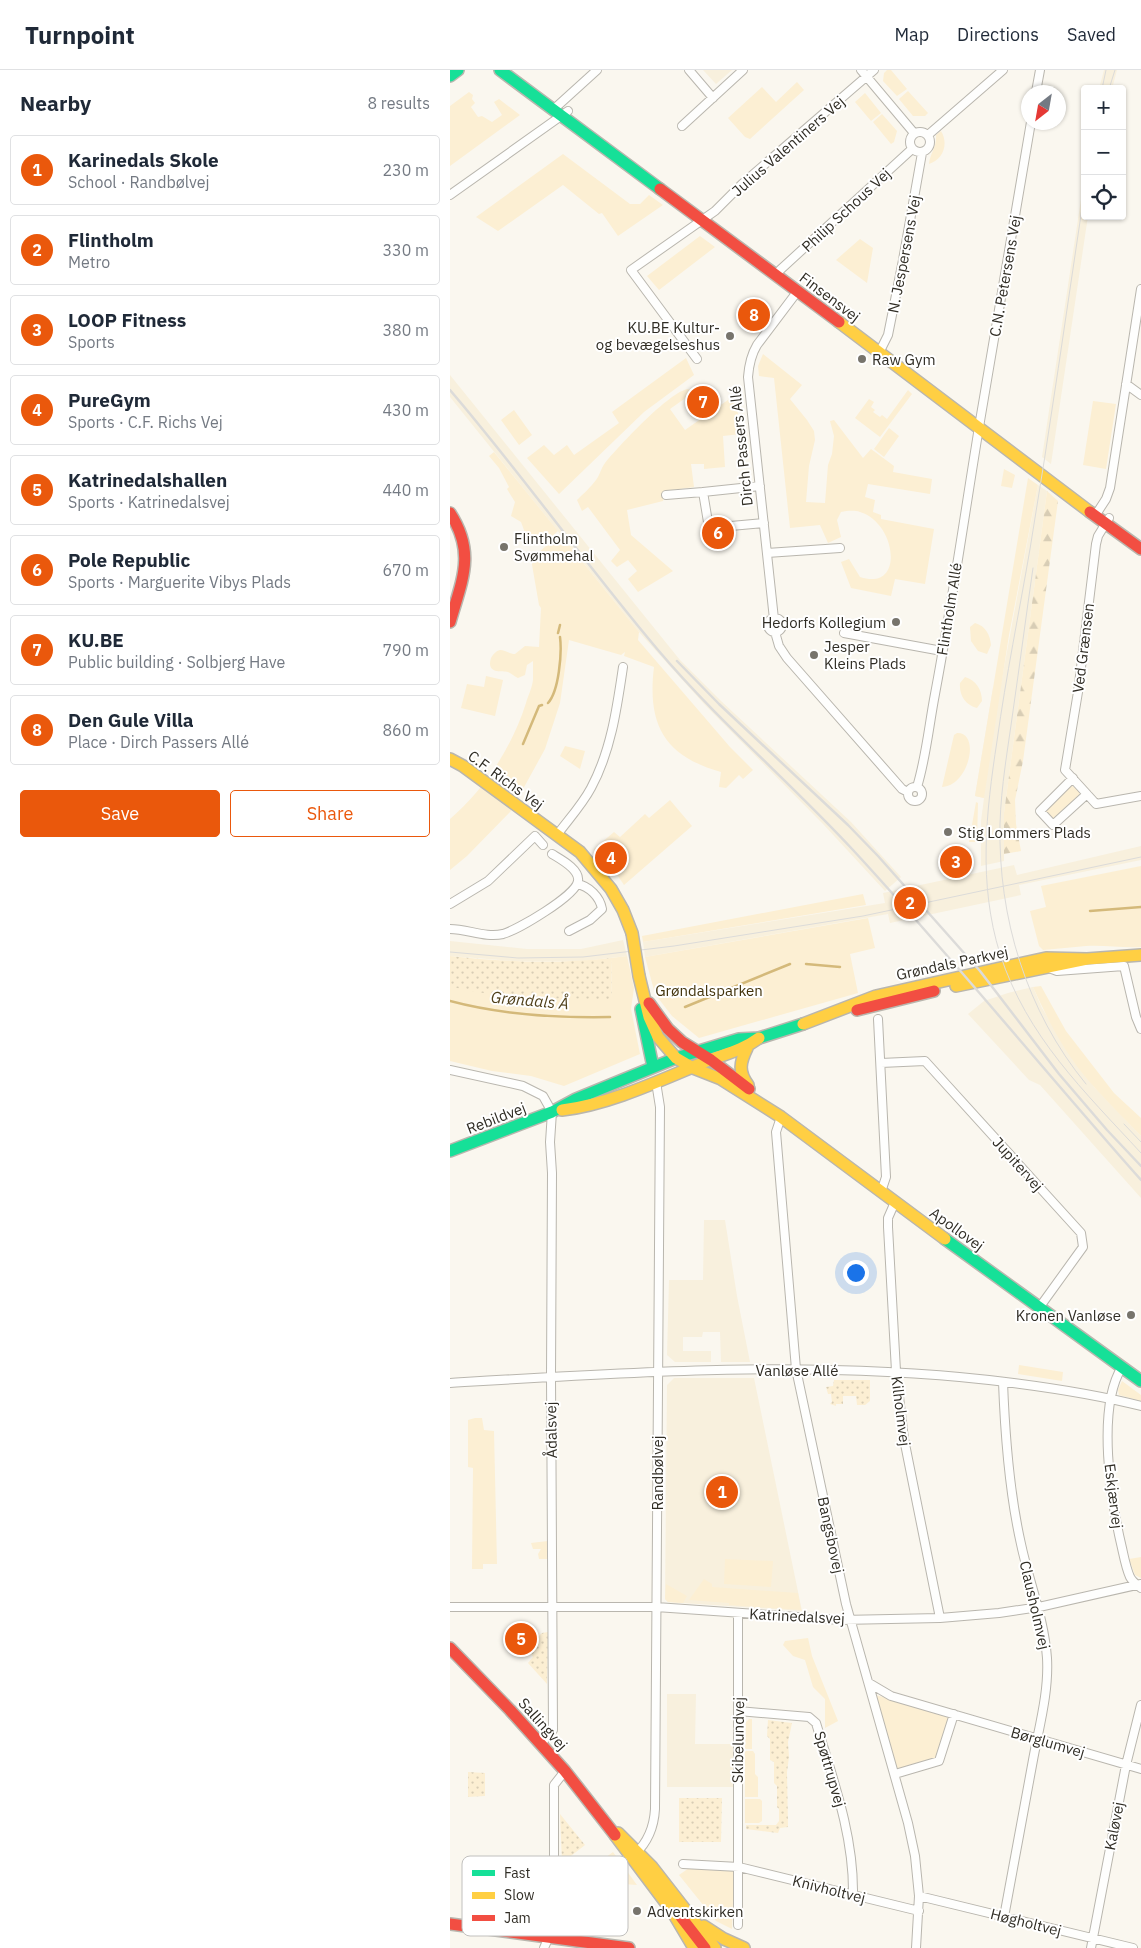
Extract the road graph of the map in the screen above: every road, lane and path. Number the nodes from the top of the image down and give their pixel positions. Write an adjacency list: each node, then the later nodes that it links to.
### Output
1 (458, 70): 11 (street)
2 (500, 70): 14 (street, Finsensvej)
3 (512, 70): 14 (street, Finsensvej)
4 (597, 70): 14 (street)
5 (689, 70): 13 (street)
6 (743, 70): 13 (street)
7 (874, 70): 10 (street, Julius Valentiners Vej)
8 (1003, 70): 18 (street)
9 (1040, 70): 12 (street)
10 (864, 73): 17 (street); 22 (street, Julius Valentiners Vej)
11 (450, 76)
12 (1037, 85)
13 (713, 98): 15 (street)
14 (561, 110): 21 (street); 22 (street, Finsensvej)
15 (682, 126)
16 (1030, 130): 30 (street, C.N. Petersens Vej)
17 (914, 133): 18 (street); 19 (street)
18 (928, 135): 20 (street)
19 (912, 149): 20 (street); 23 (street, Philip Schous Vej)
20 (922, 152): 26 (street, N. Jespersens Vej)
21 (450, 195)
22 (704, 219): 23 (street, Finsensvej); 24 (street, Finsensvej); 27 (street, Julius Valentiners Vej)
23 (780, 270): 24 (street, Finsensvej)
24 (799, 289): 26 (street, Finsensvej); 31 (street, Dirch Passers Allé)
25 (1141, 289): 28 (street)
26 (881, 350): 30 (street, Finsensvej)
27 (697, 359)
28 (1126, 384): 29 (street); 35 (street)
29 (1141, 395)
30 (979, 425): 35 (street, Finsensvej); 45 (street, Flintholm Allé)
31 (760, 486): 32 (street); 37 (street, Dirch Passers Allé)
32 (703, 492): 33 (street); 37 (street)
33 (666, 495)
34 (450, 513): 38 (street)
35 (1097, 513): 36 (street, Finsensvej)
36 (1107, 520): 39 (street, Finsensvej); 41 (street, Finsensvej); 48 (street, Ved Grænsen)
37 (764, 523): 42 (street, Dirch Passers Allé)
38 (456, 529): 43 (street)
39 (1141, 542)
40 (840, 548): 42 (street)
41 (1141, 549)
42 (767, 553): 50 (street, Dirch Passers Allé)
43 (450, 622)
44 (844, 633): 45 (street)
45 (942, 651): 49 (street, Flintholm Allé)
46 (622, 667): 54 (street)
47 (450, 759): 53 (street, C.F. Richs Vej)
48 (1073, 778): 51 (street, Ved Grænsen); 51 (street)
49 (917, 788): 50 (street); 50 (street)
50 (908, 792)
51 (1087, 794): 52 (street, Ved Grænsen)
52 (1141, 796)
53 (544, 826): 54 (street, C.F. Richs Vej); 55 (street, C.F. Richs Vej)
54 (556, 835): 66 (street, C.F. Richs Vej, bridge)
55 (536, 836): 56 (street, C.F. Richs Vej); 59 (street, C.F. Richs Vej)
56 (544, 845)
57 (552, 854): 58 (street)
58 (577, 884): 60 (street); 61 (street)
59 (450, 904)
60 (450, 929)
61 (569, 931)
62 (1141, 955): 63 (street, Grøndals Parkvej)
63 (1087, 959): 64 (street, Grøndals Parkvej); 65 (street, Grøndals Parkvej)
64 (1047, 967): 65 (street, Grøndals Parkvej); 68 (street, Grøndals Parkvej)
65 (914, 991): 69 (street, Grøndals Parkvej)
66 (644, 995): 71 (street, C.F. Richs Vej); 72 (street, C.F. Richs Vej); 75 (street, C.F. Richs Vej)
67 (878, 1019): 74 (street)
68 (1141, 1029)
69 (759, 1038): 70 (street, Grøndals Parkvej); 71 (street, Grøndals Parkvej)
70 (747, 1048): 73 (street, Grøndals Parkvej); 79 (street, Apollovej)
71 (694, 1052): 72 (street, Grøndals Parkvej); 73 (street, C.F. Richs Vej)
72 (676, 1058): 75 (street, Grøndals Parkvej); 76 (street, Apollovej)
73 (711, 1060): 76 (street, Grøndals Parkvej); 79 (street, Apollovej)
74 (881, 1063): 83 (street); 85 (street, Jupitervej)
75 (653, 1067): 78 (street, C.F. Richs Vej); 80 (street, Grøndals Parkvej)
76 (693, 1068): 78 (street, Grøndals Parkvej); 81 (street, Apollovej)
77 (450, 1070): 80 (street)
78 (656, 1082): 80 (street, Grøndals Parkvej); 89 (street, Randbølvej)
79 (756, 1093): 81 (street, Apollovej)
80 (552, 1112): 82 (street, Rebildvej); 90 (street, Ådalsvej)
81 (778, 1115): 83 (street, Apollovej); 87 (street, Bangsbovej)
82 (450, 1151)
83 (881, 1192): 84 (street, Apollovej)
84 (895, 1202): 85 (street, Apollovej); 88 (street, Kilholmvej)
85 (1039, 1308): 86 (street, Apollovej)
86 (1122, 1367): 91 (street, Apollovej); 94 (street)
87 (796, 1369): 88 (street, Vanløse Allé); 89 (street, Vanløse Allé); 102 (street, Bangsbovej)
88 (896, 1371): 92 (street, Vanløse Allé); 103 (street, Kilholmvej)
89 (658, 1372): 90 (street, Vanløse Allé); 98 (street, Randbølvej)
90 (551, 1377): 93 (street, Vanløse Allé); 100 (street, Ådalsvej)
91 (1141, 1381)
92 (1003, 1382): 94 (street, Vanløse Allé); 99 (street, Clausholmvej)
93 (450, 1383)
94 (1110, 1398): 95 (street, Vanløse Allé); 96 (street, Eskjærvej)
95 (1141, 1406)
96 (1140, 1586): 99 (street, Katrinedalsvej)
97 (450, 1607): 100 (street, Katrinedalsvej)
98 (656, 1607): 100 (street, Katrinedalsvej); 101 (street, Katrinedalsvej); 115 (street, Randbølvej)
99 (1039, 1607): 103 (street, Katrinedalsvej); 109 (street, Clausholmvej)
100 (553, 1608): 110 (street, Ådalsvej)
101 (738, 1613): 102 (street, Katrinedalsvej); 107 (street, Skibelundvej)
102 (850, 1618): 103 (street, Katrinedalsvej); 105 (street, Bangsbovej)
103 (940, 1618)
104 (450, 1650): 110 (street, Sallingvej)
105 (869, 1683): 108 (street, Børglumvej); 114 (street, Bangsbovej)
106 (1141, 1705): 111 (street, Kaløvej)
107 (738, 1711): 118 (street, Skibelundvej); 119 (street, Spøttrupvej)
108 (954, 1714): 109 (street, Børglumvej); 114 (street)
109 (1037, 1738): 111 (street, Børglumvej); 123 (street, Clausholmvej)
110 (541, 1744): 113 (street, Sallingvej)
111 (1126, 1765): 112 (street, Børglumvej); 128 (street, Kaløvej)
112 (1141, 1769)
113 (565, 1771): 115 (street, Sallingvej); 116 (street)
114 (895, 1774): 120 (street, Bangsbovej)
115 (634, 1854): 121 (street, Sallingvej); 124 (street, Sallingvej)
116 (553, 1856)
117 (683, 1864): 118 (street)
118 (739, 1867): 119 (street, Knivholtvej); 125 (street, Skibelundvej)
119 (853, 1895): 122 (street, Knivholtvej)
120 (919, 1896): 122 (street, Bangsbovej); 123 (street, Høgholtvej)
121 (662, 1898): 131 (street, Sallingvej); 132 (street)
122 (919, 1911): 135 (street, Bangsbovej)
123 (1004, 1917): 128 (street, Høgholtvej)
124 (694, 1919): 133 (street, Sallingvej); 134 (street)
125 (738, 1925)
126 (540, 1936): 127 (street)
127 (548, 1937): 129 (street); 130 (street)
128 (1093, 1939): 136 (street, Kaløvej); 137 (street, Høgholtvej)
129 (544, 1948)
130 (629, 1948)
131 (694, 1948)
132 (705, 1948)
133 (715, 1948)
134 (744, 1948)
135 (916, 1948)
136 (1091, 1948)
137 (1133, 1948)

